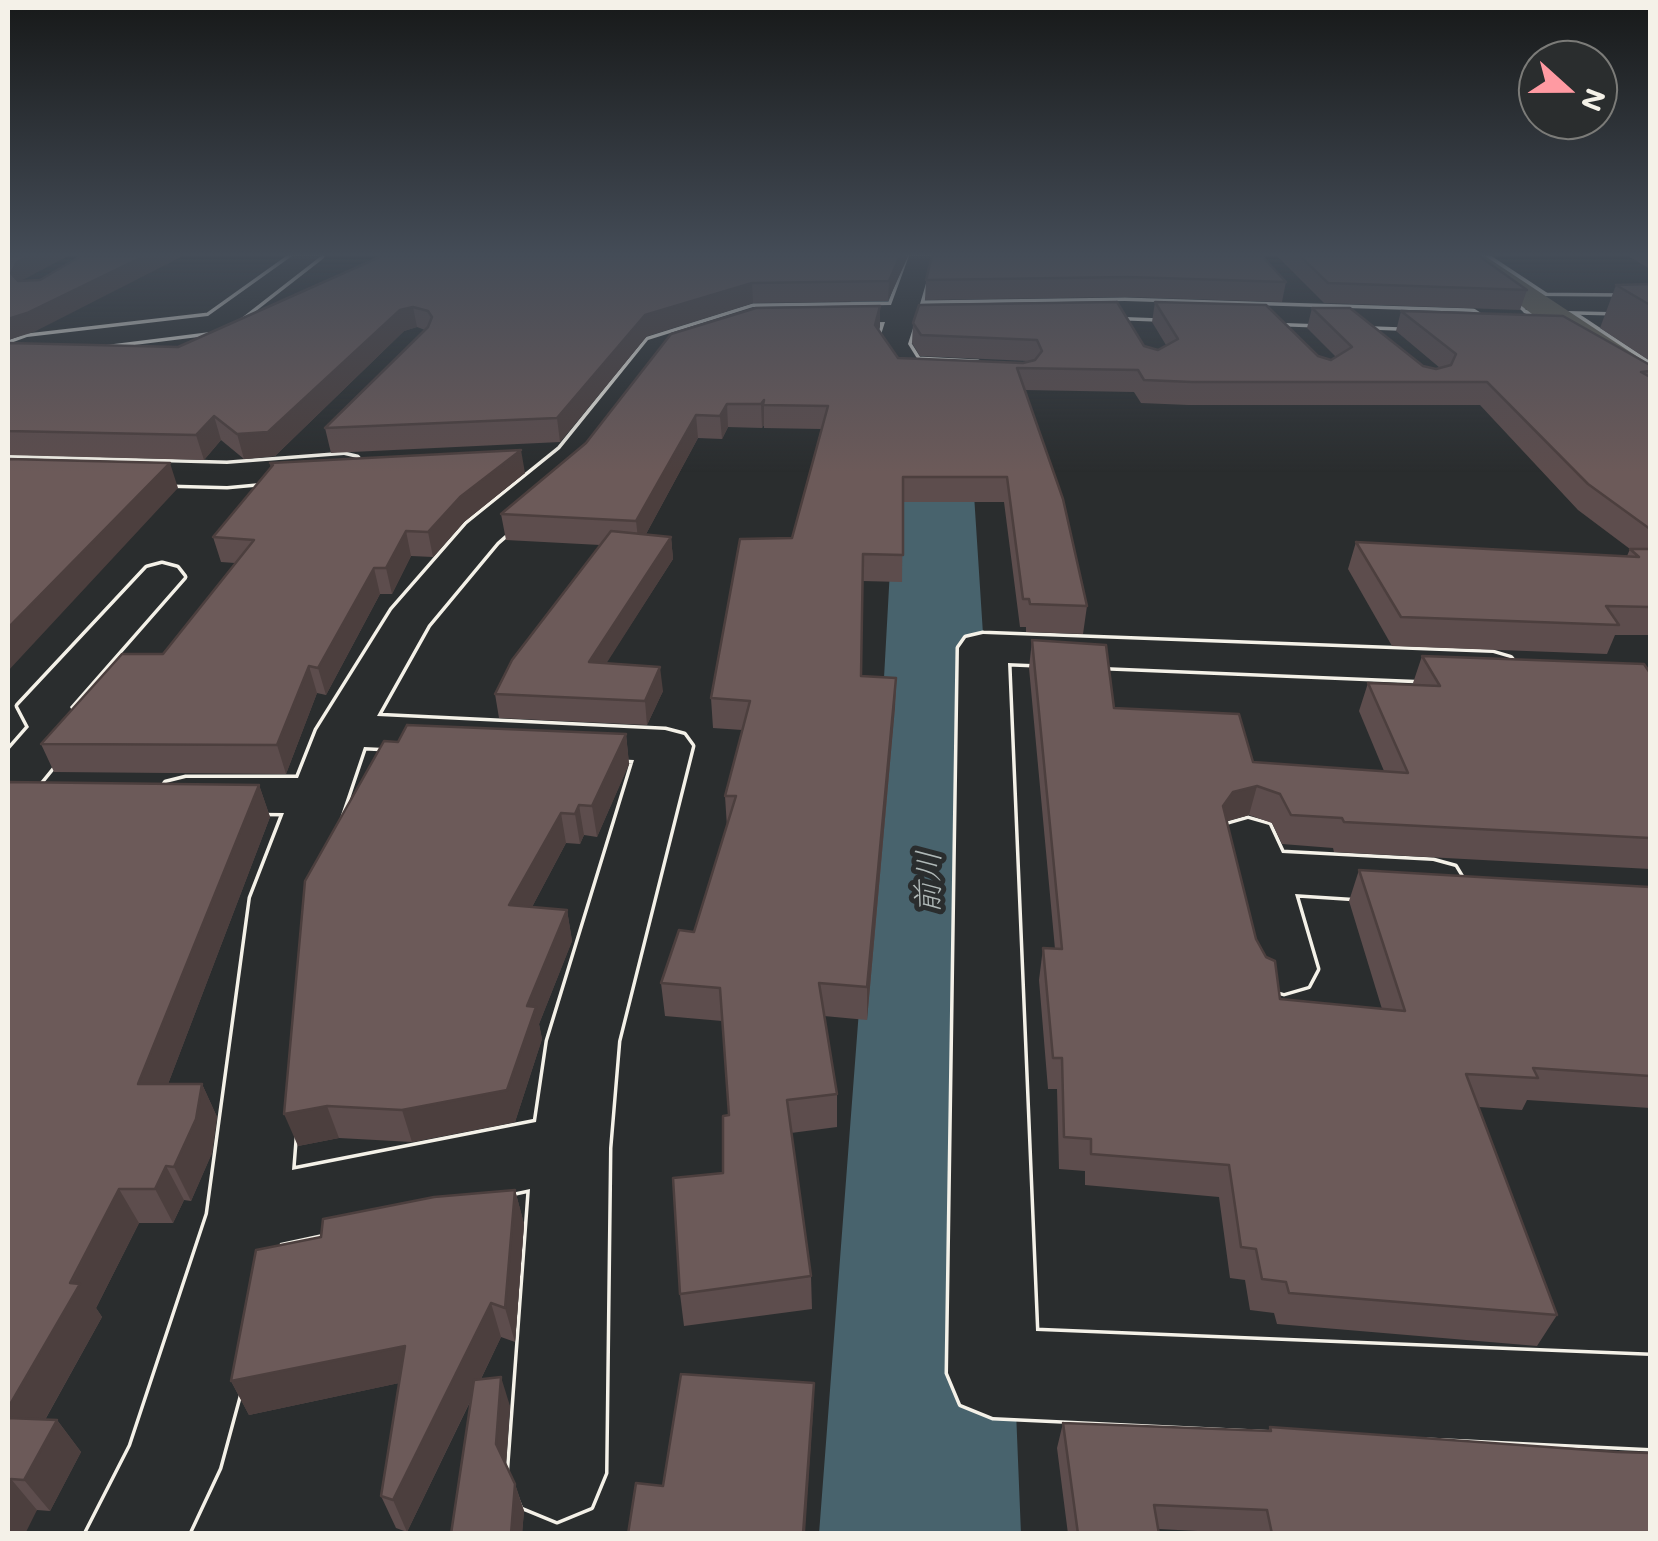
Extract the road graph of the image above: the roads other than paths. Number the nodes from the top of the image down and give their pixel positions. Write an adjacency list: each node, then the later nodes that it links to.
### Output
1 (182, 328): 12 (street)
2 (716, 328): 21 (street)
3 (895, 328): 13 (street)
4 (1136, 328): 10 (street)
5 (1303, 328): 9 (street)
6 (1316, 328): 9 (street)
7 (1368, 328): 11 (street)
8 (1569, 328): 14 (main road)
9 (1308, 330)
10 (1145, 342)
11 (1400, 354)
12 (8, 356)
13 (1002, 371)
14 (1650, 378)
15 (327, 431): 18 (street)
16 (378, 464): 18 (street)
17 (8, 469): 18 (street)
18 (288, 470)
19 (162, 578): 22 (street)
20 (1533, 670): 31 (street)
21 (343, 730): 26 (street); 29 (street)
22 (8, 785)
23 (8, 793): 24 (street)
24 (66, 794)
25 (144, 794): 26 (street)
26 (318, 796): 30 (street)
27 (1493, 885): 28 (street)
28 (1284, 970)
29 (571, 1148): 30 (street); 32 (street)
30 (248, 1214): 33 (street)
31 (1650, 1402)
32 (557, 1473)
33 (135, 1534)

